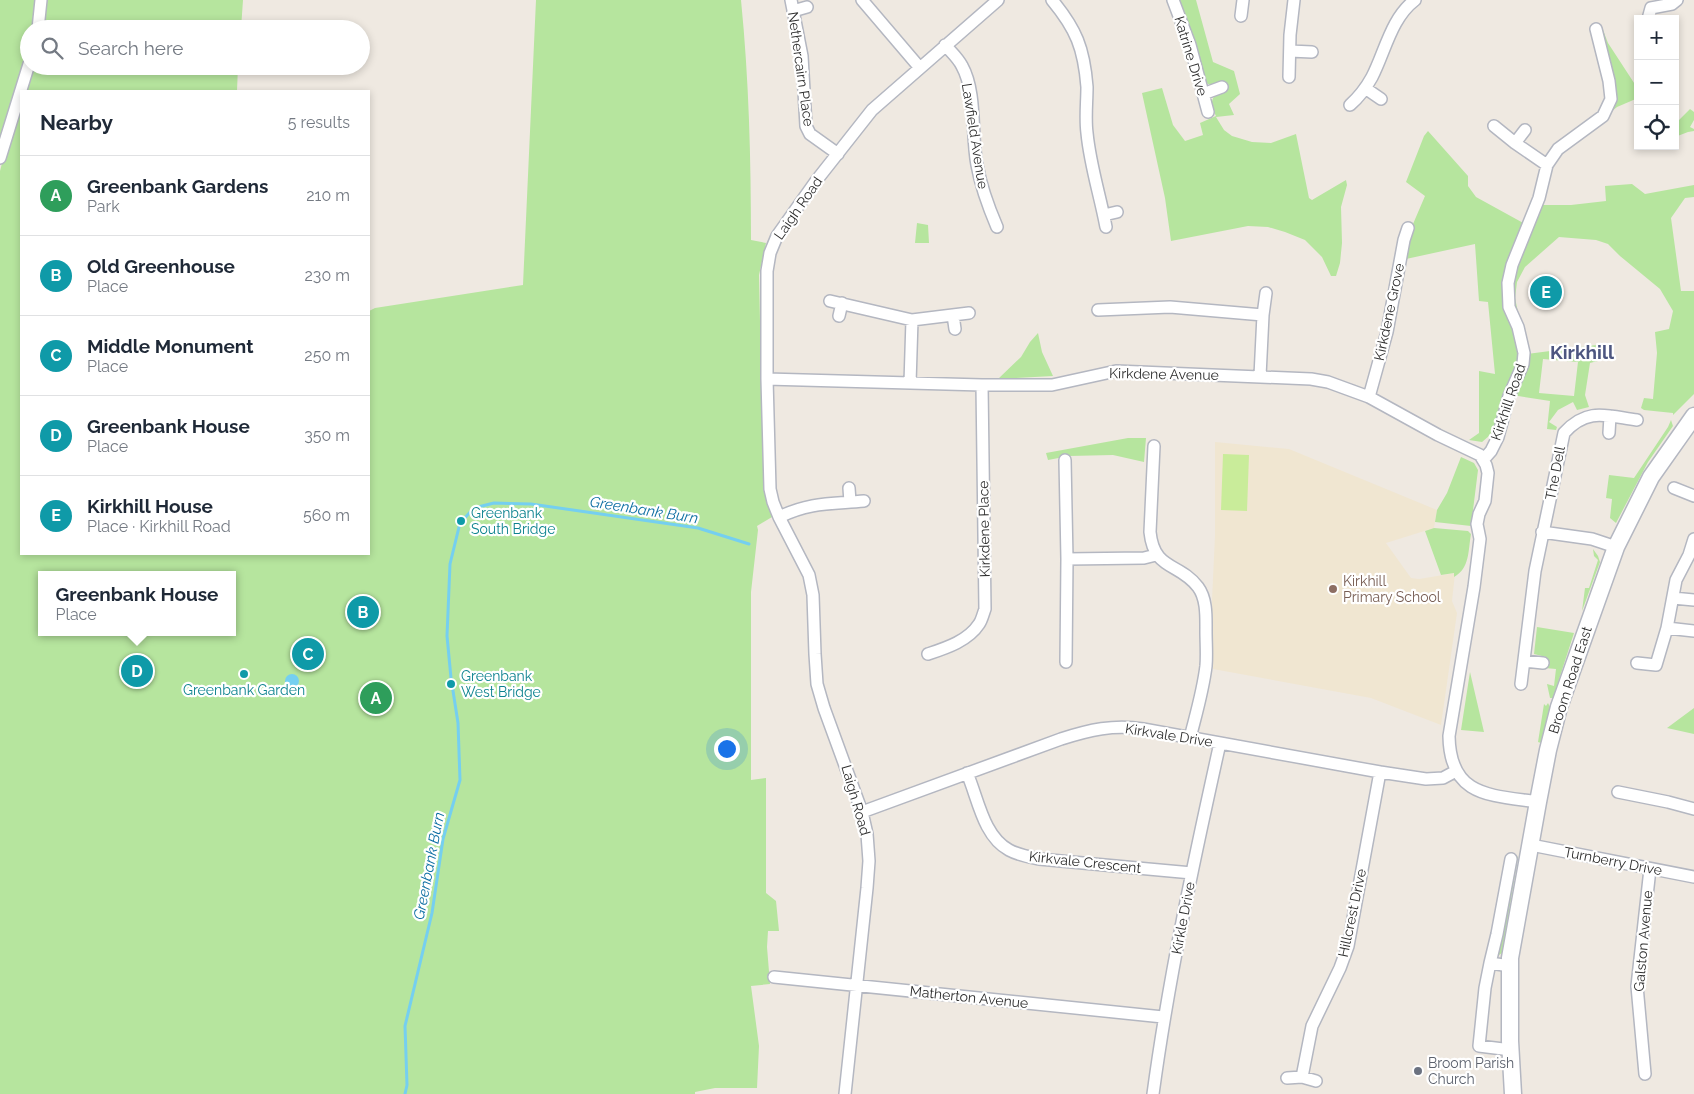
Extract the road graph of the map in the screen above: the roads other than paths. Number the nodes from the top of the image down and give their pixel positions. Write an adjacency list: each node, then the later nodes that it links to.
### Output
1 (41, 0): 14 (street)
2 (862, 0): 19 (street)
3 (998, 0): 16 (street, Laigh Road)
4 (1052, 0): 37 (street)
5 (1172, 0): 26 (street, Katrine Drive)
6 (1243, 0): 13 (street)
7 (1293, 0): 17 (street)
8 (1415, 0): 23 (street)
9 (1677, 0): 12 (street)
10 (792, 5): 11 (street); 33 (street, Nethercairn Place)
11 (807, 7)
12 (1647, 9)
13 (1241, 16)
14 (39, 20)
15 (1596, 29): 35 (street, Kirkhill Road)
16 (945, 45): 19 (street, Laigh Road); 38 (street, Lawfield Avenue)
17 (1290, 51): 18 (street); 21 (street)
18 (1312, 52)
19 (920, 68): 33 (street, Laigh Road)
20 (26, 75): 24 (street)
21 (1289, 76)
22 (1222, 87): 26 (street)
23 (1365, 88): 27 (street); 28 (street)
24 (21, 90)
25 (20, 93): 34 (street)
26 (1203, 94): 29 (street, Katrine Drive)
27 (1381, 99)
28 (1350, 105)
29 (1208, 112)
30 (1494, 126): 32 (street)
31 (1525, 130): 32 (street)
32 (1515, 143): 35 (street)
33 (838, 154): 54 (street, Laigh Road)
34 (0, 158)
35 (1547, 165): 64 (street, Kirkhill Road)
36 (1117, 212): 37 (street)
37 (1104, 215): 39 (street)
38 (997, 227)
39 (1106, 227)
40 (1408, 228): 57 (street, Kirkdene Grove)
41 (1266, 293): 48 (street)
42 (830, 301): 43 (street)
43 (842, 303): 49 (street); 50 (street)
44 (1113, 309): 45 (street); 48 (street); 51 (street)
45 (1098, 310)
46 (969, 313): 47 (street)
47 (953, 315): 50 (street); 52 (street)
48 (1263, 315): 53 (street)
49 (839, 316)
50 (912, 320): 55 (street)
51 (1113, 322)
52 (955, 329)
53 (1260, 376): 56 (street, Kirkdene Avenue); 57 (street, Kirkdene Avenue)
54 (766, 379): 55 (street, Kirkdene Avenue); 70 (street, Laigh Road)
55 (910, 383): 56 (street, Kirkdene Avenue)
56 (982, 385): 80 (street, Kirkdene Place)
57 (1369, 397): 64 (street, Kirkdene Avenue)
58 (1610, 416): 60 (street, The Dell); 61 (street); 71 (street, The Dell)
59 (1694, 416): 73 (street, Broom Road East)
60 (1637, 420)
61 (1609, 433)
62 (1154, 446): 74 (street)
63 (1065, 460): 75 (street)
64 (1483, 460): 90 (street)
65 (849, 488): 69 (street)
66 (1674, 488): 67 (street)
67 (1694, 496)
68 (864, 501): 69 (street)
69 (850, 502): 70 (street)
70 (779, 518): 96 (street, Laigh Road)
71 (1542, 532): 73 (street); 83 (street, The Dell)
72 (1694, 539): 76 (street)
73 (1616, 547): 94 (street, Broom Road East)
74 (1156, 555): 75 (street); 88 (street)
75 (1067, 559): 84 (street)
76 (1673, 598): 77 (street); 78 (street)
77 (1694, 600)
78 (1667, 628): 79 (street); 86 (street)
79 (1694, 631)
80 (940, 650): 81 (street, Kirkdene Place); 82 (street)
81 (928, 654)
82 (944, 661)
83 (1524, 661): 85 (street); 87 (street, The Dell)
84 (1066, 662)
85 (1544, 663)
86 (1636, 663)
87 (1521, 684)
88 (1190, 738): 89 (street, Kirkvale Drive); 92 (street, Kirkvale Drive)
89 (1220, 743): 91 (street, Kirkvale Drive); 100 (street, Kirkle Drive)
90 (1456, 771): 91 (street, Kirkvale Drive); 94 (street)
91 (1380, 772): 109 (street, Hillcrest Drive)
92 (967, 773): 96 (street, Kirkvale Drive); 100 (street, Kirkvale Crescent)
93 (1618, 792): 95 (street)
94 (1538, 802): 97 (street, Broom Road East)
95 (1694, 809)
96 (862, 812): 105 (street, Laigh Road)
97 (1531, 845): 99 (street, Turnberry Drive); 103 (street, Broom Road East)
98 (1511, 859): 102 (street)
99 (1650, 869): 101 (street, Turnberry Drive); 108 (street, Galston Avenue)
100 (1192, 873): 106 (street, Kirkle Drive)
101 (1694, 877)
102 (1490, 963): 103 (street); 107 (street)
103 (1510, 966): 107 (street, Broom Road East)
104 (774, 977): 105 (street, Matherton Avenue)
105 (856, 985): 106 (street, Matherton Avenue); 112 (street, Laigh Road)
106 (1163, 1017): 113 (street, Kirkle Drive)
107 (1511, 1050): 114 (street, Broom Road East)
108 (1644, 1074)
109 (1302, 1077): 110 (street); 111 (street)
110 (1287, 1078)
111 (1316, 1080)
112 (845, 1094)
113 (1152, 1094)
114 (1513, 1094)

